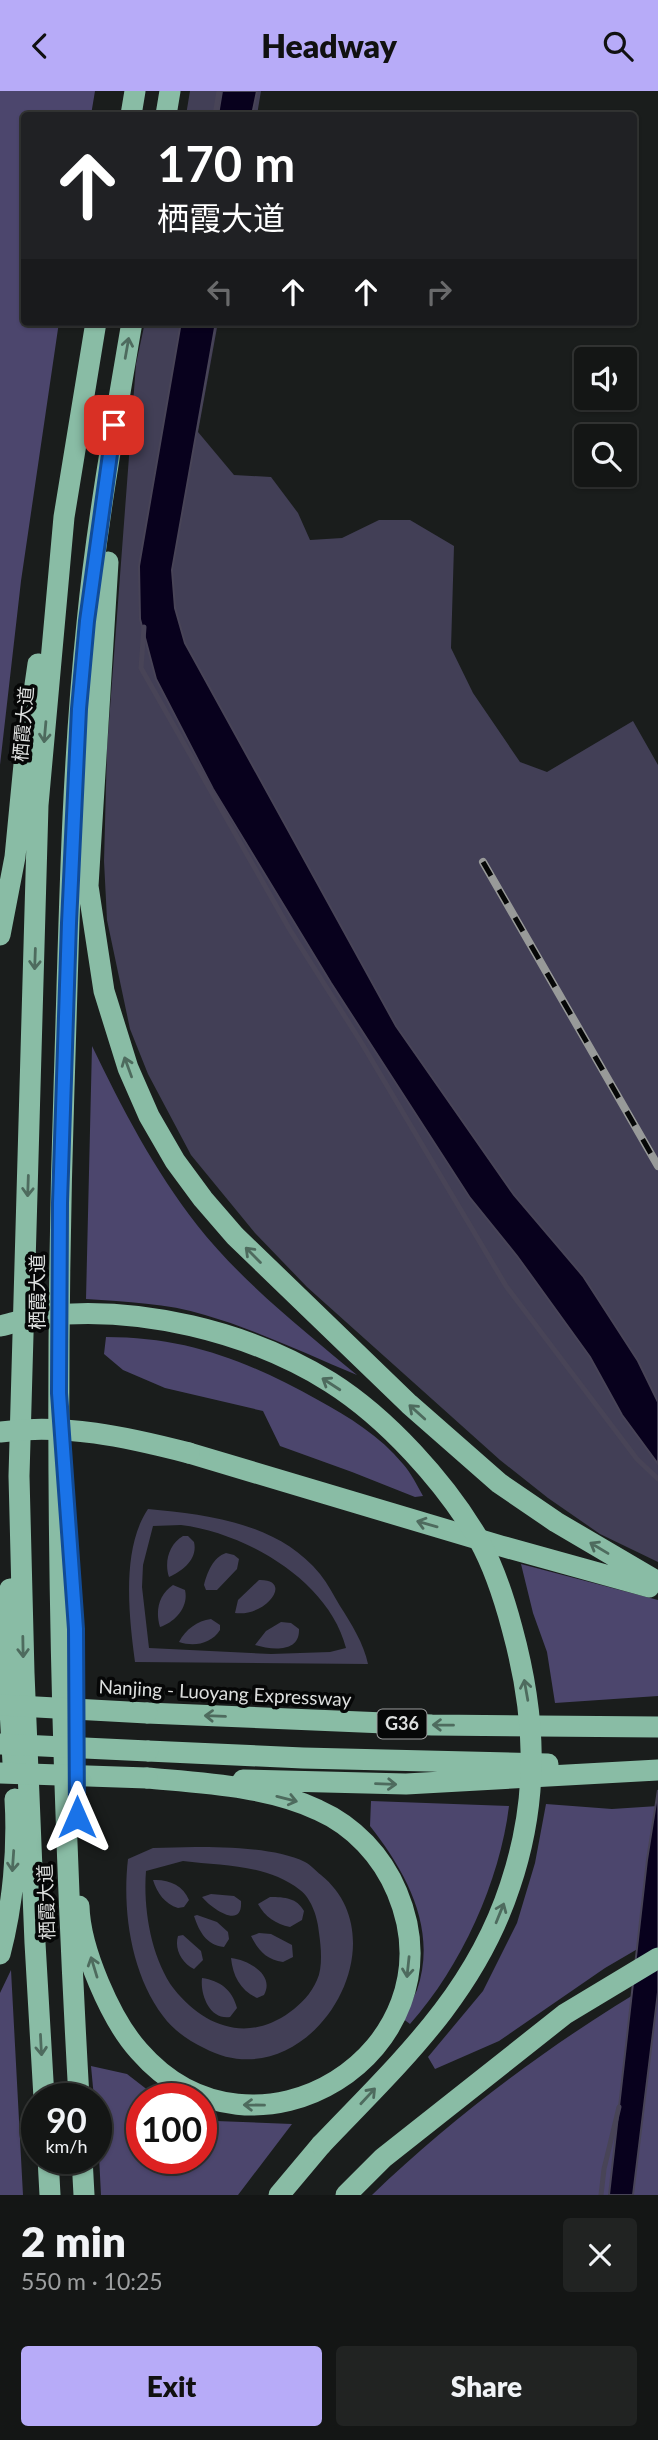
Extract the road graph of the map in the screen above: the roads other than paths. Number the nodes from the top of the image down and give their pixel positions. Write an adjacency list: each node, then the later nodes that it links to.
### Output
1 (135, 91): 3 (highway)
2 (170, 91): 4 (highway)
3 (132, 112)
4 (166, 112)
5 (95, 326): 8 (highway, 栖霞大道)
6 (131, 326): 7 (highway, 栖霞大道, one-way to 6)
7 (119, 399): 11 (highway, 栖霞大道); 14 (highway, one-way to 7)
8 (64, 517): 9 (highway); 13 (highway, 栖霞大道, one-way to 13)
9 (0, 935)
10 (0, 1326): 30 (highway, one-way to 10, bridge)
11 (59, 1393): 21 (highway, one-way to 11); 25 (highway, 栖霞大道)
12 (0, 1431): 15 (highway, one-way to 12, bridge)
13 (19, 1476): 22 (highway, one-way to 22); 24 (highway, 栖霞大道, one-way to 24)
14 (658, 1582)
15 (658, 1589)
16 (0, 1706): 17 (highway, Nanjing - Luoyang Expressway / G36, one-way to 16, bridge)
17 (658, 1727)
18 (0, 1744): 19 (highway, G36, bridge)
19 (658, 1768): 21 (highway, one-way to 19)
20 (0, 1773): 21 (highway, bridge)
21 (147, 1778)
22 (0, 1954)
23 (658, 1958): 31 (highway)
24 (43, 2083)
25 (78, 2083)
26 (49, 2174): 28 (highway)
27 (83, 2174): 29 (highway)
28 (50, 2195)
29 (84, 2195)
30 (279, 2195)
31 (346, 2195)

